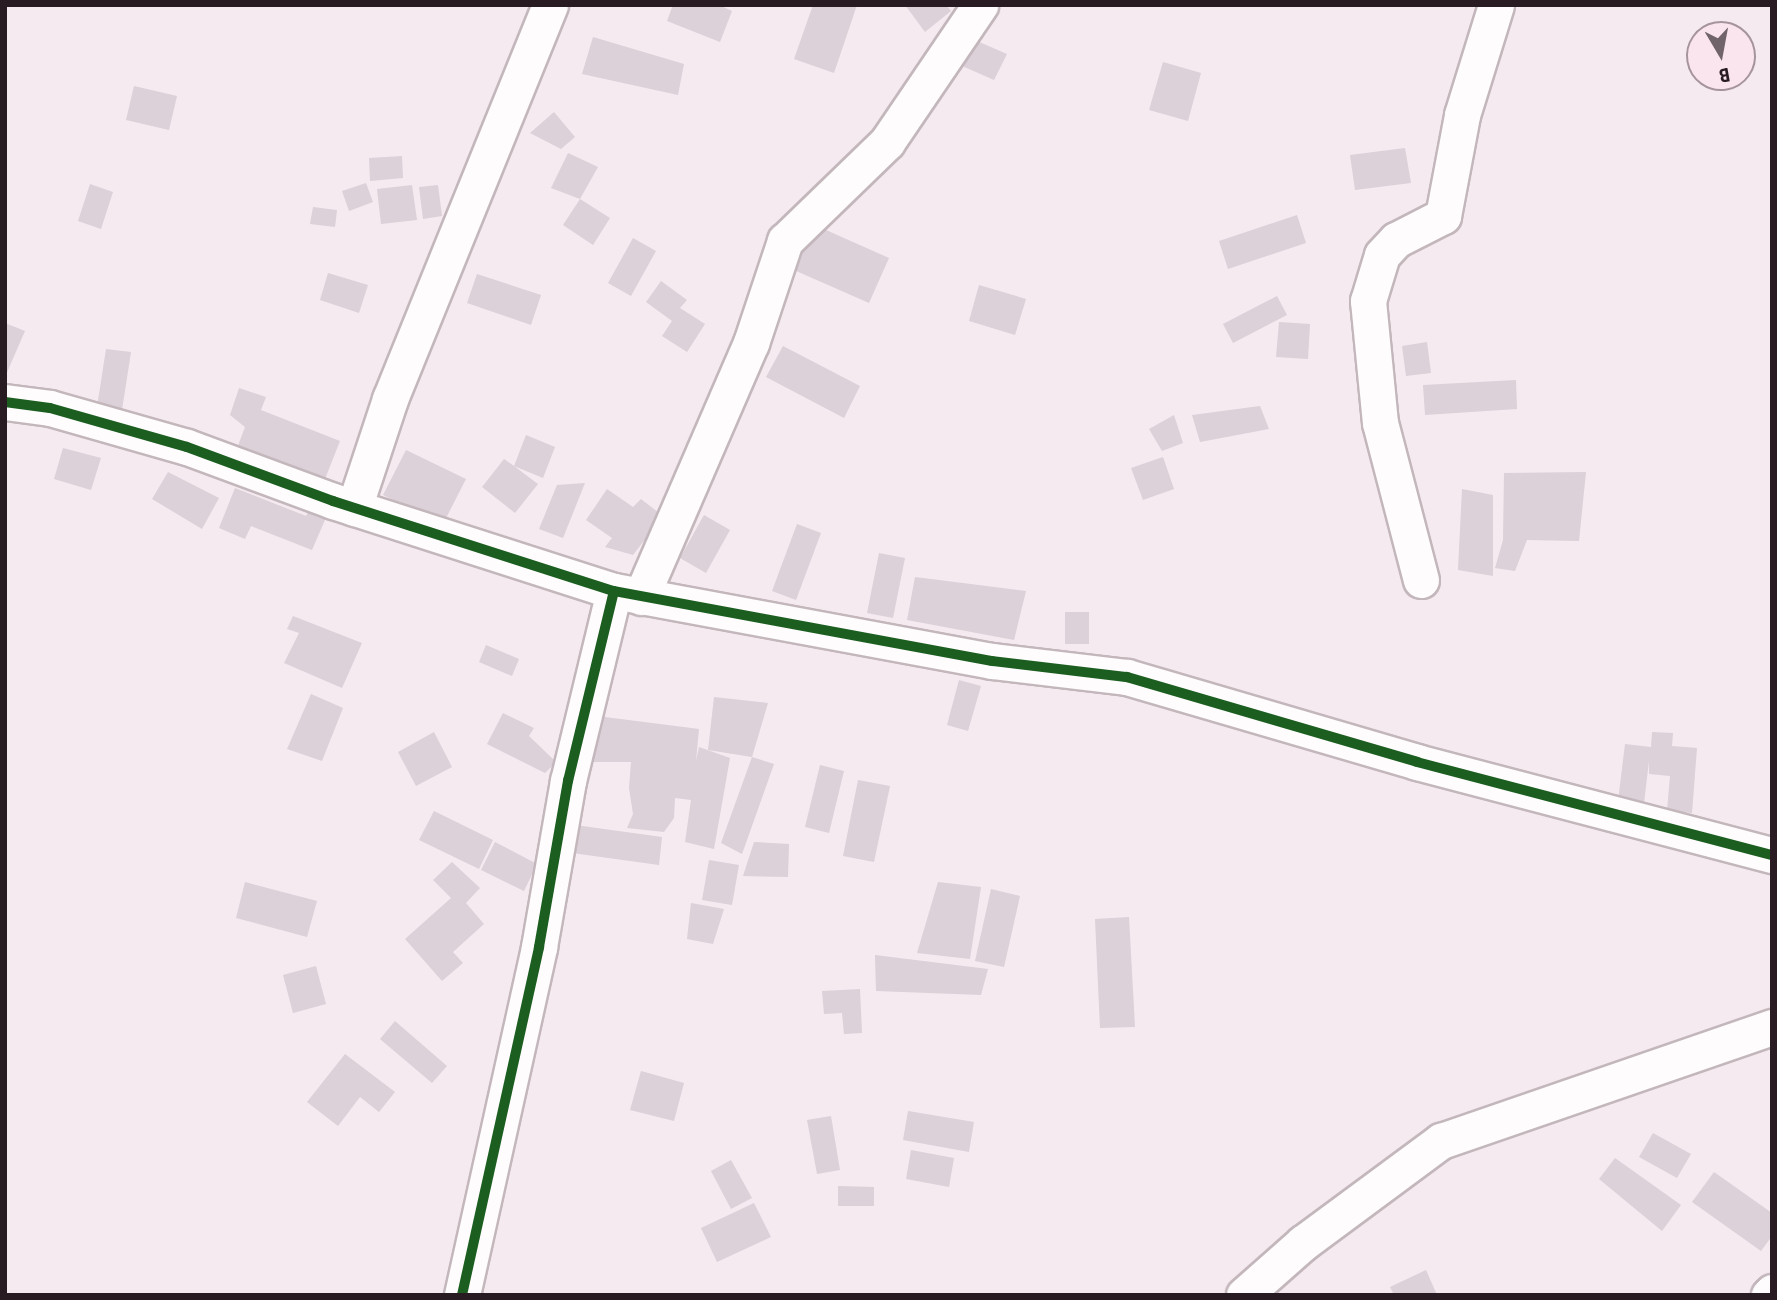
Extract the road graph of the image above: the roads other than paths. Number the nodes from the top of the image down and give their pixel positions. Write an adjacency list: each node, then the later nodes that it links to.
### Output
1 (550, 5): 5 (street)
2 (980, 5): 7 (street)
3 (1496, 5): 6 (street)
4 (5, 402): 5 (street)
5 (354, 508): 7 (street)
6 (1421, 580)
7 (628, 594): 8 (street); 10 (street)
8 (1772, 855)
9 (1772, 1027): 11 (street)
10 (462, 1295)
11 (1244, 1295)

